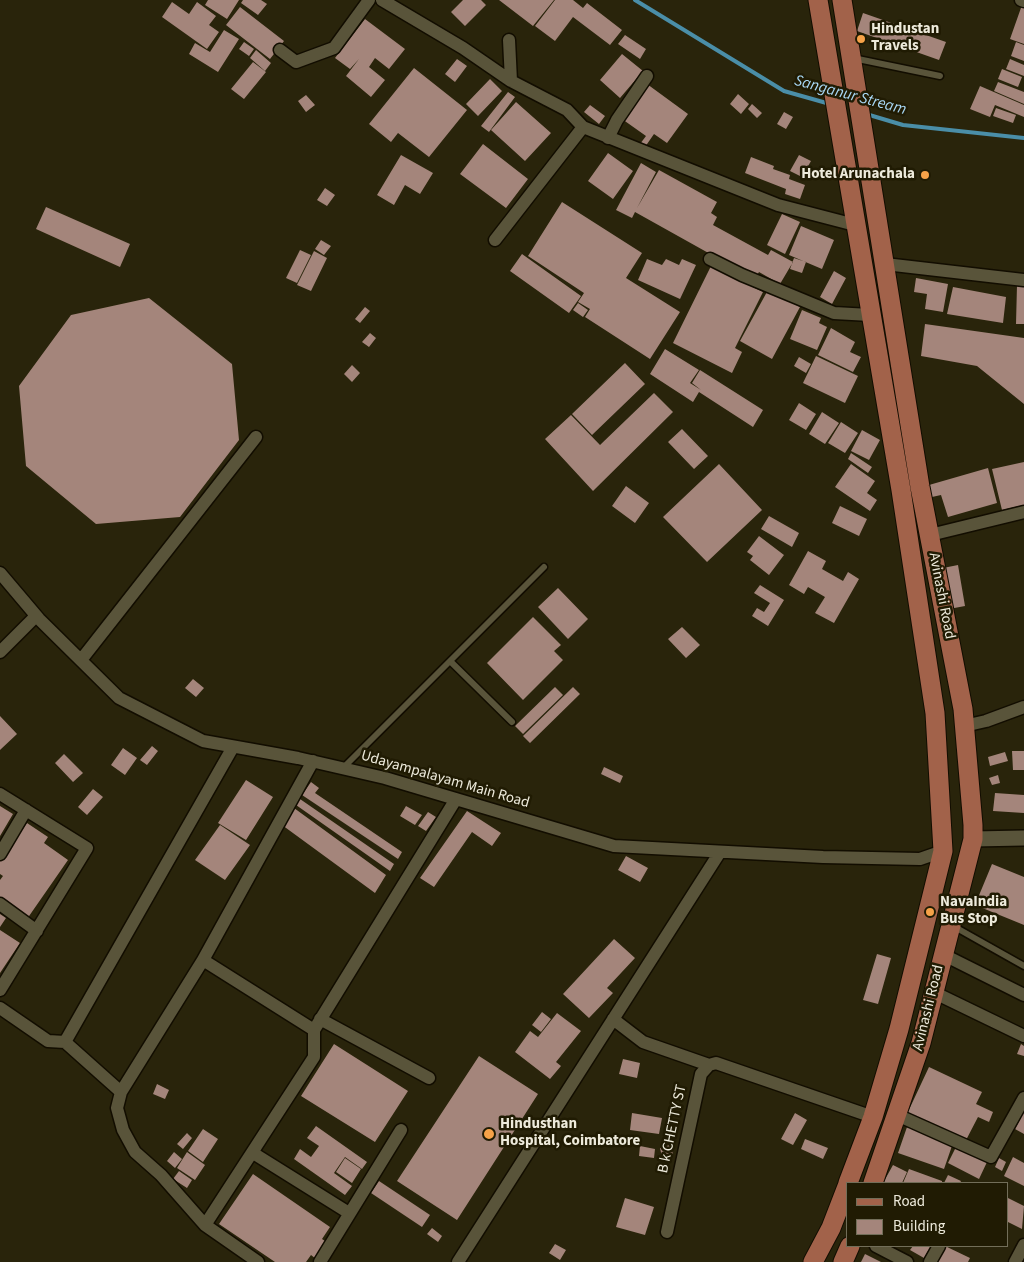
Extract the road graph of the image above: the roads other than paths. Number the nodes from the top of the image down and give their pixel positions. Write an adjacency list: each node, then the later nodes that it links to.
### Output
1 (369, 0): 6 (street)
2 (382, 0): 10 (street)
3 (818, 0): 13 (main road, Avinashi Road)
4 (842, 0): 7 (main road, Avinashi Road)
5 (509, 40): 10 (street)
6 (280, 50)
7 (852, 58): 9 (lane); 16 (main road, Avinashi Road)
8 (647, 76): 12 (street)
9 (940, 76)
10 (511, 80): 11 (street)
11 (583, 127): 12 (street); 14 (street)
12 (608, 138): 13 (street)
13 (855, 226): 18 (main road, Avinashi Road)
14 (495, 240)
15 (710, 259): 18 (street)
16 (885, 264): 17 (street); 21 (main road, Avinashi Road)
17 (1024, 280)
18 (870, 315): 39 (main road, Avinashi Road)
19 (256, 437): 26 (street)
20 (1024, 512): 21 (street)
21 (930, 535): 30 (main road, Avinashi Road)
22 (544, 567): 27 (lane)
23 (0, 573): 24 (street, Udayampalayam Main Road)
24 (36, 616): 25 (street); 26 (street, Udayampalayam Main Road)
25 (0, 652)
26 (81, 660): 31 (street, Udayampalayam Main Road)
27 (450, 661): 29 (lane); 33 (lane)
28 (1024, 707): 30 (street)
29 (512, 722)
30 (964, 726): 38 (main road, Avinashi Road)
31 (233, 746): 32 (street, Udayampalayam Main Road); 55 (street)
32 (313, 761): 33 (street, Udayampalayam Main Road); 46 (street)
33 (343, 768): 35 (street, Udayampalayam Main Road)
34 (0, 794): 36 (street)
35 (456, 799): 40 (street, Udayampalayam Main Road); 53 (street)
36 (26, 810): 41 (street); 44 (street)
37 (1024, 838): 38 (street)
38 (972, 839): 43 (main road, Avinashi Road)
39 (943, 851): 40 (street, Udayampalayam Main Road); 61 (main road, Avinashi Road)
40 (720, 852): 52 (street)
41 (0, 854)
42 (0, 904): 44 (street)
43 (950, 924): 45 (main road, Avinashi Road); 47 (lane)
44 (37, 931): 48 (street)
45 (942, 954): 49 (main road, Avinashi Road); 50 (street)
46 (203, 960): 53 (street); 58 (street)
47 (1024, 966)
48 (0, 990)
49 (933, 992): 54 (street); 60 (main road, Avinashi Road)
50 (1024, 995)
51 (0, 1008): 55 (street)
52 (613, 1019): 56 (street); 76 (street)
53 (317, 1025): 57 (street); 63 (street)
54 (1024, 1036)
55 (65, 1042): 58 (street)
56 (709, 1065): 61 (street); 69 (street, B k CHETTY ST)
57 (430, 1078)
58 (121, 1092): 68 (street)
59 (1024, 1098): 60 (street)
60 (897, 1115): 65 (main road, Avinashi Road)
61 (873, 1117): 64 (main road, Avinashi Road)
62 (401, 1130): 67 (street)
63 (253, 1152): 67 (street); 68 (street)
64 (849, 1182)
65 (873, 1182)
66 (846, 1189): 77 (main road, Avinashi Road)
67 (349, 1213): 75 (street)
68 (205, 1225): 74 (street)
69 (668, 1232)
70 (1024, 1245): 81 (street)
71 (850, 1247): 78 (main road)
72 (878, 1247): 79 (street)
73 (939, 1247): 80 (street)
74 (258, 1262)
75 (320, 1262)
76 (458, 1262)
77 (813, 1262)
78 (844, 1262)
79 (907, 1262)
80 (930, 1262)
81 (1015, 1262)

